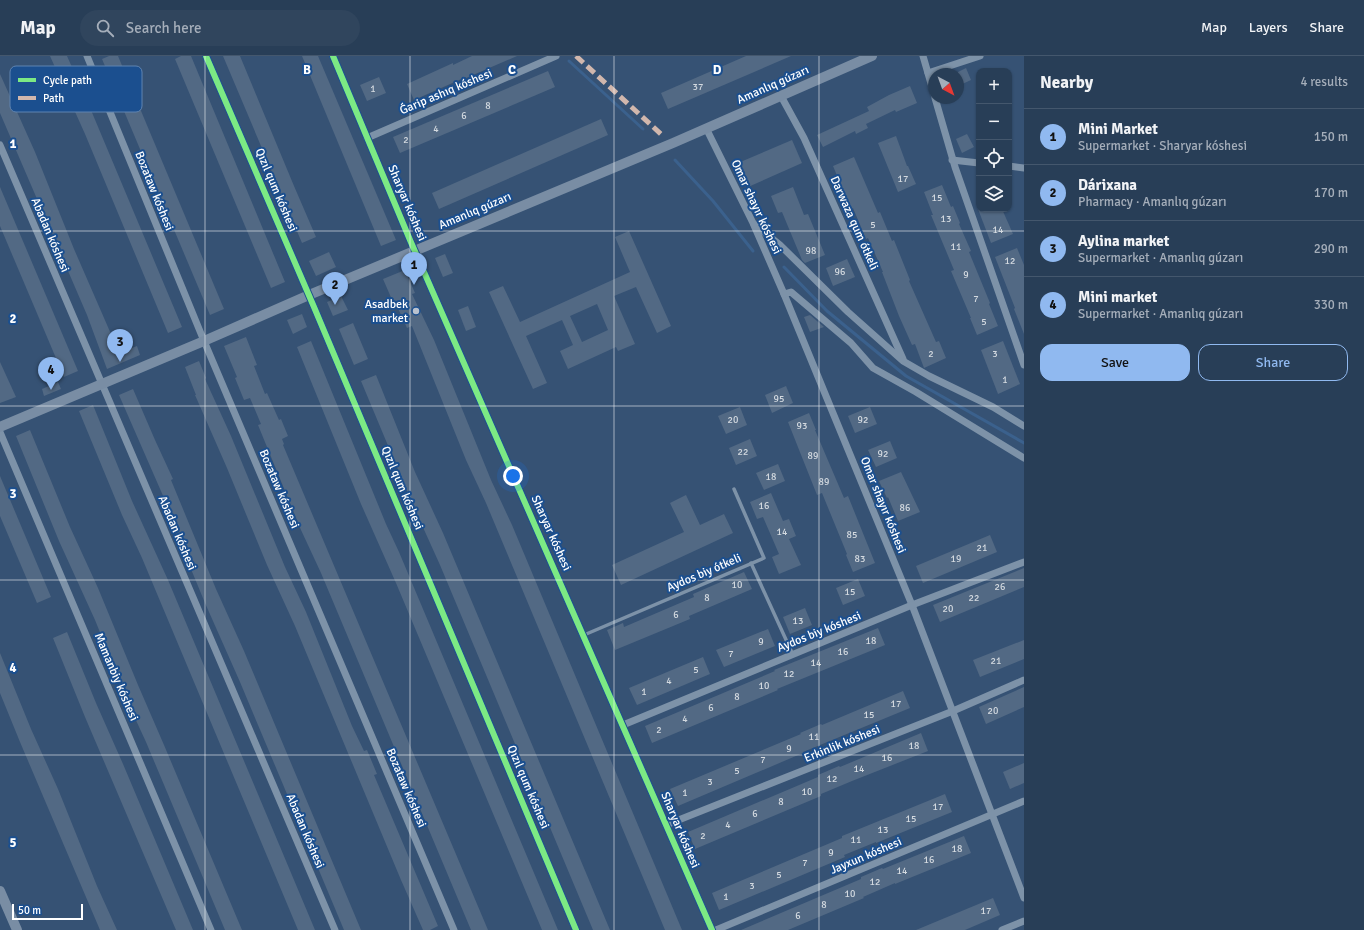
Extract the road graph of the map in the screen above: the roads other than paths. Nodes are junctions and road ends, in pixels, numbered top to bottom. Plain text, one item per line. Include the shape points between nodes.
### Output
1 (87, 56) edge
2 (206, 56) edge
3 (333, 56) edge
4 (556, 56) edge
5 (872, 56) edge
6 (923, 56) edge
7 (980, 56) edge
8 (91, 66) edge
9 (943, 68) edge
10 (928, 73) edge
11 (781, 96) junction
12 (937, 104) edge
13 (110, 112) edge
14 (706, 128) junction
15 (367, 138) junction
16 (0, 145) edge
17 (952, 160) junction
18 (976, 163) edge
19 (1012, 166) edge
20 (1024, 168) edge
21 (753, 223) junction
22 (415, 250) junction
23 (784, 294) junction
24 (308, 295) junction
25 (204, 341) junction
26 (904, 361) junction
27 (1024, 366) edge
28 (101, 384) junction
29 (1024, 426) edge
30 (0, 427) edge
31 (0, 432) edge
32 (1024, 458) edge
33 (734, 489) dead end
34 (1024, 562) edge
35 (751, 564) junction
36 (912, 605) junction
37 (584, 635) junction
38 (793, 655) junction
39 (1024, 680) edge
40 (953, 711) junction
41 (623, 725) junction
42 (1024, 801) edge
43 (992, 815) junction
44 (666, 825) junction
45 (0, 891) edge
46 (1024, 898) edge
47 (1024, 921) edge
48 (17, 930) edge
49 (212, 930) edge
50 (335, 930) edge
51 (454, 930) edge
52 (576, 930) edge
53 (712, 930) edge
54 (716, 930) edge
55 (1002, 930) edge

1 - 8 street, Bozataw kóshesi
2 - 24 street, Qızıl qum kóshesi
3 - 15 street, Sharyar kóshesi
4 - 15 street, Ǵarip ashıq kóshesi
5 - 11 street, Amanlıq gúzarı
6 - 10 street
7 - 9 street
11 - 14 street, Amanlıq gúzarı
11 - 26 street, Darwaza qum ótkeli via 804,138
12 - 17 street
13 - 25 street, Bozataw kóshesi
14 - 21 street, Omar shayır kóshesi
14 - 22 street, Amanlıq gúzarı
15 - 22 street, Sharyar kóshesi
16 - 28 street, Abadan kóshesi
17 - 18 street
17 - 27 street
19 - 20 street
21 - 23 street, Omar shayır kóshesi
21 - 26 street
22 - 24 street, Amanlıq gúzarı
22 - 37 street, Sharyar kóshesi
23 - 32 street via 791,292 851,343 873,368
23 - 36 street, Omar shayır kóshesi
24 - 25 street, Amanlıq gúzarı
24 - 52 street, Qızıl qum kóshesi
25 - 28 street, Amanlıq gúzarı
25 - 51 street, Bozataw kóshesi
26 - 29 street
28 - 30 street, Amanlıq gúzarı
28 - 50 street, Abadan kóshesi
31 - 49 street, Mamanbiy kóshesi
33 - 35 lane, Aydos biy ótkeli via 764,558
34 - 36 street, Aydos biy kóshesi
35 - 37 lane, Aydos biy ótkeli
35 - 38 lane
36 - 38 street, Aydos biy kóshesi
36 - 40 street, Omar shayır kóshesi
37 - 41 street, Sharyar kóshesi
38 - 41 street, Aydos biy kóshesi
39 - 40 street, Erkinlik kóshesi
40 - 43 street, Omar shayır kóshesi
40 - 44 street, Erkinlik kóshesi
41 - 44 street, Sharyar kóshesi
42 - 43 street, Jayxun kóshesi
43 - 46 street, Omar shayır kóshesi
43 - 54 street, Jayxun kóshesi
44 - 53 street, Sharyar kóshesi
45 - 48 street
47 - 55 street

